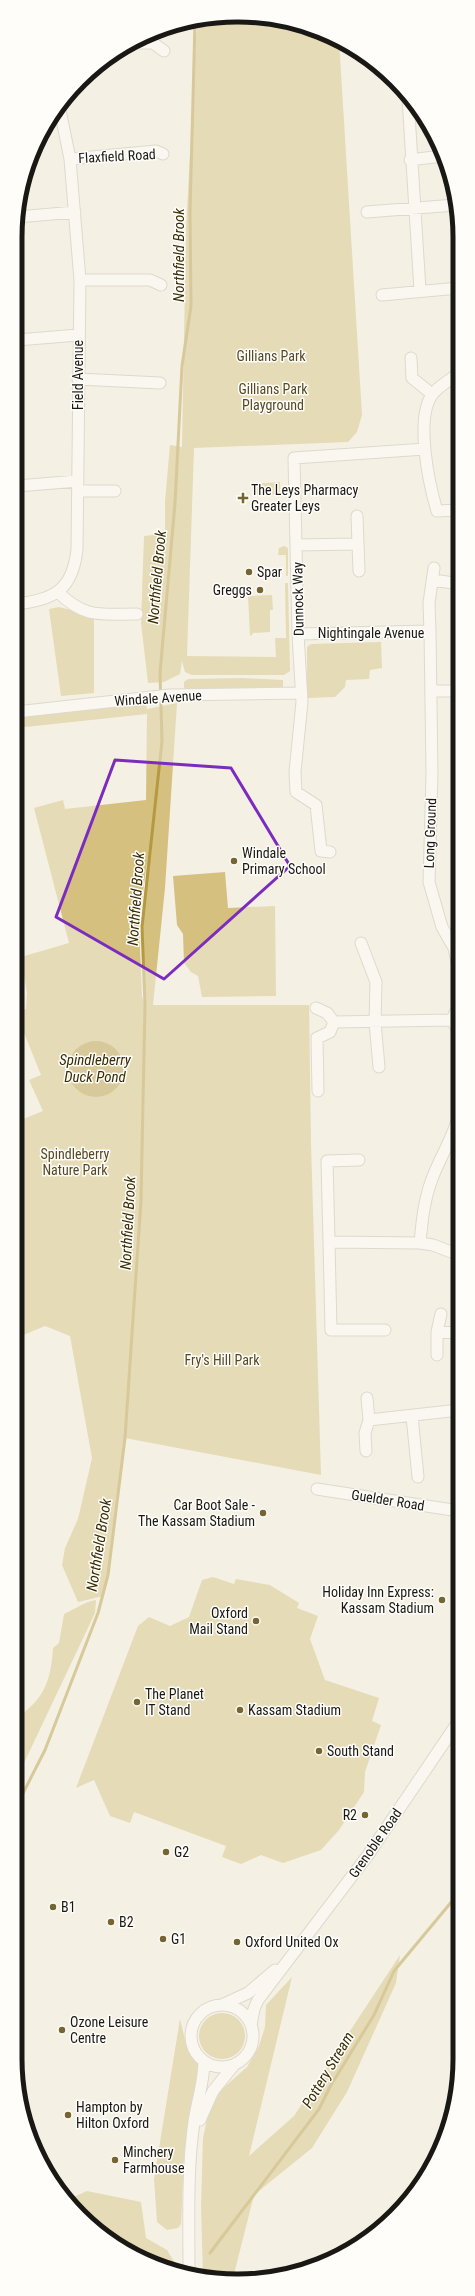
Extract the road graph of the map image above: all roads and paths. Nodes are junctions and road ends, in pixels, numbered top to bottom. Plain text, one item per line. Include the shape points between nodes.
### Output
1 (144, 43) edge
2 (164, 51) dead end
3 (408, 106) edge
4 (61, 114) edge
5 (163, 154) dead end
6 (438, 157) edge
7 (70, 158) junction
8 (410, 160) junction
9 (450, 205) edge
10 (415, 208) junction
11 (75, 212) junction
12 (367, 212) dead end
13 (23, 216) edge
14 (80, 280) junction
15 (161, 285) dead end
16 (453, 288) edge
17 (420, 290) junction
18 (382, 295) dead end
19 (78, 335) junction
20 (22, 340) edge
21 (411, 358) dead end
22 (453, 377) edge
23 (78, 379) junction
24 (160, 383) dead end
25 (432, 394) junction
26 (425, 449) junction
27 (22, 486) edge
28 (78, 486) junction
29 (115, 490) dead end
30 (453, 510) edge
31 (357, 516) dead end
32 (358, 544) junction
33 (296, 545) junction
34 (434, 568) dead end
35 (359, 571) dead end
36 (434, 580) junction
37 (453, 583) edge
38 (58, 592) junction
39 (22, 603) edge
40 (137, 614) dead end
41 (430, 631) junction
42 (298, 634) junction
43 (453, 690) edge
44 (432, 691) junction
45 (301, 693) junction
46 (22, 711) edge
47 (330, 852) dead end
48 (361, 943) dead end
49 (453, 943) edge
50 (316, 1008) dead end
51 (453, 1020) edge
52 (334, 1022) junction
53 (375, 1022) junction
54 (379, 1067) dead end
55 (318, 1091) dead end
56 (453, 1141) edge
57 (359, 1160) dead end
58 (329, 1242) junction
59 (420, 1243) junction
60 (453, 1253) edge
61 (441, 1314) dead end
62 (385, 1330) dead end
63 (437, 1332) junction
64 (453, 1333) edge
65 (436, 1355) dead end
66 (367, 1398) dead end
67 (453, 1411) edge
68 (412, 1416) junction
69 (369, 1420) junction
70 (366, 1451) dead end
71 (418, 1476) dead end
72 (317, 1489) dead end
73 (453, 1510) edge
74 (453, 1729) edge
75 (287, 1960) junction
76 (222, 2005) junction
77 (252, 2025) junction
78 (204, 2061) junction
79 (234, 2065) junction
80 (193, 2145) junction
81 (189, 2269) edge

1 - 2 street via 153,43
3 - 8 street
4 - 7 street, Field Avenue
5 - 7 street, Flaxfield Road via 156,151
6 - 8 street
7 - 11 street, Field Avenue
8 - 10 street
9 - 10 street
10 - 12 street
10 - 17 street
11 - 13 street
11 - 14 street, Field Avenue
14 - 15 street via 150,280
14 - 19 street, Field Avenue
16 - 17 street
17 - 18 street
19 - 20 street
19 - 23 street, Field Avenue
21 - 25 street via 412,378
22 - 25 street
23 - 24 street
23 - 28 street, Field Avenue
25 - 26 street via 424,413
26 - 30 street via 429,486 437,511
26 - 33 street, Dunnock Way via 294,458
27 - 28 street
28 - 29 street
28 - 38 street, Field Avenue via 76,567 68,582
31 - 32 street
32 - 33 street
32 - 35 street
33 - 42 street, Dunnock Way
34 - 36 street
36 - 37 street
36 - 41 street via 429,602
38 - 39 street, Field Avenue via 40,600
38 - 40 street via 72,606 84,611 95,614
41 - 42 street, Nightingale Avenue
41 - 44 street, Nightingale Avenue
42 - 45 street, Dunnock Way
43 - 44 street
44 - 49 street, Long Ground via 428,882 442,927
45 - 46 street, Windale Avenue via 166,695
45 - 47 street, Dunnock Way via 295,772 296,792 316,805 321,851
48 - 53 street via 376,982
50 - 52 street via 327,1013
51 - 53 street
52 - 53 street
52 - 55 street via 330,1032 317,1038
53 - 54 street
56 - 59 street via 432,1177 425,1199
57 - 58 street via 328,1161
58 - 59 street
58 - 62 street via 331,1330
59 - 60 street
61 - 63 street
63 - 64 street
63 - 65 street
66 - 69 street
67 - 68 street
68 - 69 street
68 - 71 street
69 - 70 street via 365,1433
72 - 73 street, Guelder Road
74 - 75 street, Grenoble Road via 368,1854
75 - 76 street, Grenoble Road via 248,1993
75 - 77 street, Grenoble Road via 258,2000
76 - 77 street via 241,2011
76 - 78 street via 206,2009 197,2018 194,2026 193,2045
77 - 79 street via 252,2044 246,2055
78 - 79 street via 221,2067
78 - 80 street via 204,2077 194,2121
79 - 80 street via 213,2091
80 - 81 street via 189,2205

